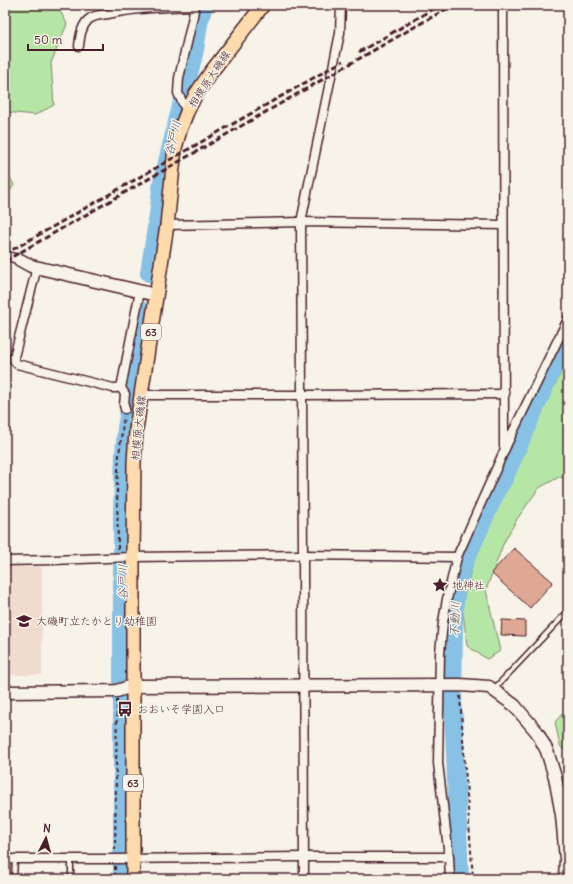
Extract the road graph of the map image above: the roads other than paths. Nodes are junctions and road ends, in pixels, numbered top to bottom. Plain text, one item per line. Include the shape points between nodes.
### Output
1 (195, 5) edge
2 (263, 5) edge
3 (341, 5) edge
4 (503, 5) edge
5 (79, 46) dead end
6 (185, 108) junction
7 (301, 222) junction
8 (167, 225) junction
9 (503, 225) junction
10 (5, 255) edge
11 (20, 260) joint
12 (37, 267) junction
13 (140, 292) junction
14 (156, 295) junction
15 (568, 319) edge
16 (121, 386) junction
17 (504, 394) junction
18 (141, 395) junction
19 (302, 396) junction
20 (125, 409) road end
21 (504, 451) junction
22 (303, 555) junction
23 (124, 557) junction
24 (457, 557) junction
25 (5, 561) edge
26 (568, 611) edge
27 (439, 685) junction
28 (304, 686) junction
29 (126, 688) junction
30 (493, 690) junction
31 (5, 692) edge
32 (304, 857) junction
33 (449, 857) junction
34 (14, 858) junction
35 (71, 858) junction
36 (5, 859) edge
37 (124, 859) junction
38 (14, 879) edge
39 (71, 879) edge
40 (133, 879) edge
41 (304, 879) edge
42 (450, 879) edge
43 (565, 879) edge

1 - 5 street via 144,8 94,16 84,26
1 - 6 street via 178,78 178,93
2 - 6 main road, 相模原大磯線 / 63
3 - 7 street via 340,33
4 - 9 street
6 - 8 main road, 相模原大磯線 / 63 via 175,148
7 - 8 street
7 - 9 street
7 - 19 street
8 - 14 main road, 相模原大磯線 / 63
9 - 17 street
10 - 11 street
11 - 12 street
12 - 13 street
12 - 16 street via 14,357 15,362 113,388
13 - 14 street
13 - 16 street
14 - 18 main road, 相模原大磯線 / 63
15 - 21 street
16 - 20 street via 126,394
17 - 19 street
17 - 21 street
18 - 19 street
18 - 23 main road, 相模原大磯線 / 63
19 - 22 street
21 - 24 street
22 - 23 street
22 - 24 street
22 - 28 street
23 - 25 street
23 - 29 main road, 相模原大磯線 / 63
24 - 27 street via 443,622
26 - 30 lane
27 - 28 street
27 - 30 street via 489,687
27 - 33 street via 438,763
28 - 29 street
28 - 32 street
29 - 31 street
29 - 37 main road, 相模原大磯線 / 63
30 - 43 street via 514,705 537,732 547,751 562,815
32 - 33 street
32 - 37 street
32 - 41 street
33 - 42 street
34 - 35 street
34 - 36 street
34 - 38 lane
35 - 37 street
35 - 39 lane
37 - 40 main road, 相模原大磯線 / 63

